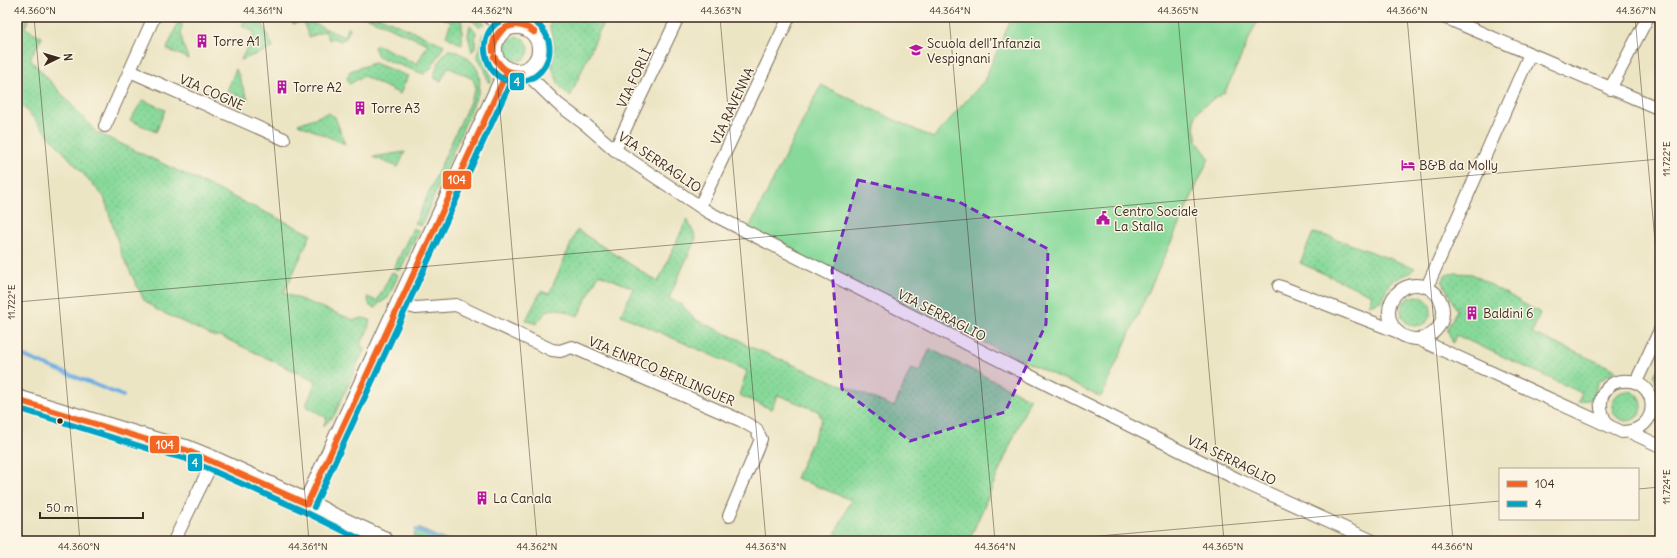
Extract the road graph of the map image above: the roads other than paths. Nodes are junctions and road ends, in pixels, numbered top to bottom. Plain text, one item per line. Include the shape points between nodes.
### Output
1 (154, 17) edge
2 (678, 17) edge
3 (789, 17) edge
4 (1444, 17) edge
5 (1648, 17) edge
6 (531, 22) edge
7 (496, 23) edge
8 (1530, 54) junction
9 (130, 71) junction
10 (516, 72) junction
11 (1610, 89) junction
12 (1660, 110) edge
13 (105, 126) dead end
14 (284, 139) dead end
15 (615, 150) junction
16 (700, 206) junction
17 (1279, 286) dead end
18 (1427, 287) junction
19 (400, 304) junction
20 (1660, 330) edge
21 (1398, 332) junction
22 (1418, 339) junction
23 (1636, 382) junction
24 (17, 400) edge
25 (1607, 424) junction
26 (1630, 432) junction
27 (1660, 446) edge
28 (213, 461) junction
29 (307, 504) junction
30 (729, 516) dead end
31 (174, 541) edge
32 (383, 541) edge
33 (1373, 541) edge

1 - 9 street
2 - 15 street, VIA FORLÌ
3 - 16 street, VIA RAVENNA
4 - 8 street
5 - 11 street
6 - 7 main road
6 - 10 main road via 541,51 536,64
7 - 10 main road via 493,56 501,68
8 - 11 street
8 - 18 street
9 - 13 street
9 - 14 street, VIA COGNE
10 - 15 street, VIA SERRAGLIO
10 - 19 main road
11 - 12 street
15 - 16 street, VIA SERRAGLIO
16 - 33 street, VIA SERRAGLIO via 1054,388 1241,481
17 - 21 street
18 - 21 street via 1410,286 1396,294 1390,314 1393,326
18 - 22 street via 1440,299 1443,316 1434,332
19 - 29 main road
19 - 30 street, VIA ENRICO BERLINGUER via 416,308 456,305 552,350 560,351 572,347 756,429 761,439
20 - 23 street
21 - 22 street
22 - 25 street
23 - 25 street via 1619,381 1605,391 1600,408
23 - 26 street via 1649,393 1652,409 1645,424
24 - 28 main road via 186,450
25 - 26 street via 1622,432
26 - 27 street
28 - 29 main road
28 - 31 street
29 - 32 main road

